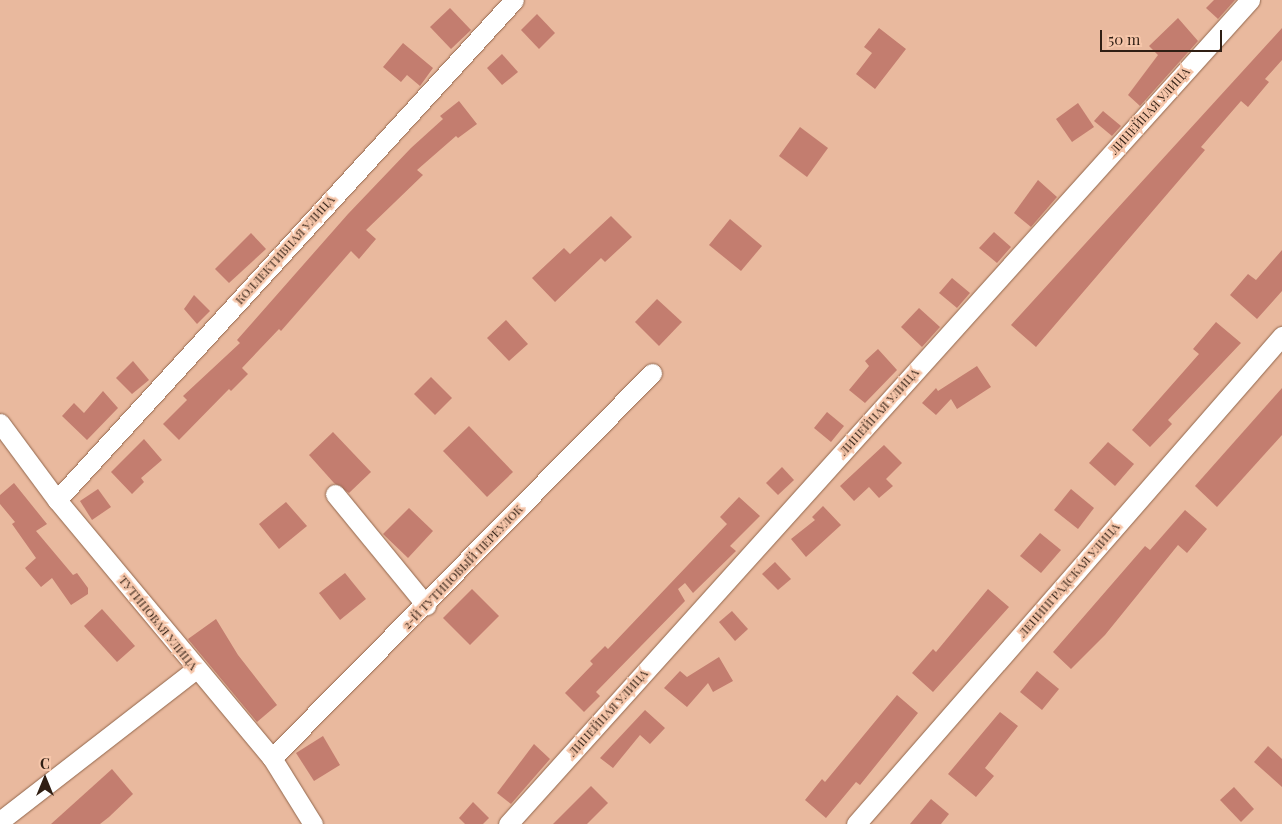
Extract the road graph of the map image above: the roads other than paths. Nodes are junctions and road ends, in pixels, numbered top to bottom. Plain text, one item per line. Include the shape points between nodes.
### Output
1 (514, 0) edge
2 (1250, 0) edge
3 (1282, 336) edge
4 (652, 374) dead end
5 (0, 423) edge
6 (335, 494) dead end
7 (57, 500) junction
8 (426, 606) junction
9 (196, 669) junction
10 (272, 758) junction
11 (0, 821) edge
12 (313, 824) edge
13 (508, 824) edge
14 (856, 824) edge

1 - 7 street, КОЛЛЕКТИВНАЯ УЛИЦА
2 - 13 street, ЛИНЕЙНАЯ УЛИЦА
3 - 14 street, ЛЕНИНГРАДСКАЯ УЛИЦА
4 - 8 street, 2-Й ТУТИНОВЫЙ ПЕРЕУЛОК
5 - 7 street, ТУТИНОВАЯ УЛИЦА
6 - 8 street
7 - 9 street, ТУТИНОВАЯ УЛИЦА
8 - 10 street, 2-Й ТУТИНОВЫЙ ПЕРЕУЛОК
9 - 10 street, ТУТИНОВАЯ УЛИЦА
9 - 11 street
10 - 12 street, ТУТИНОВАЯ УЛИЦА

